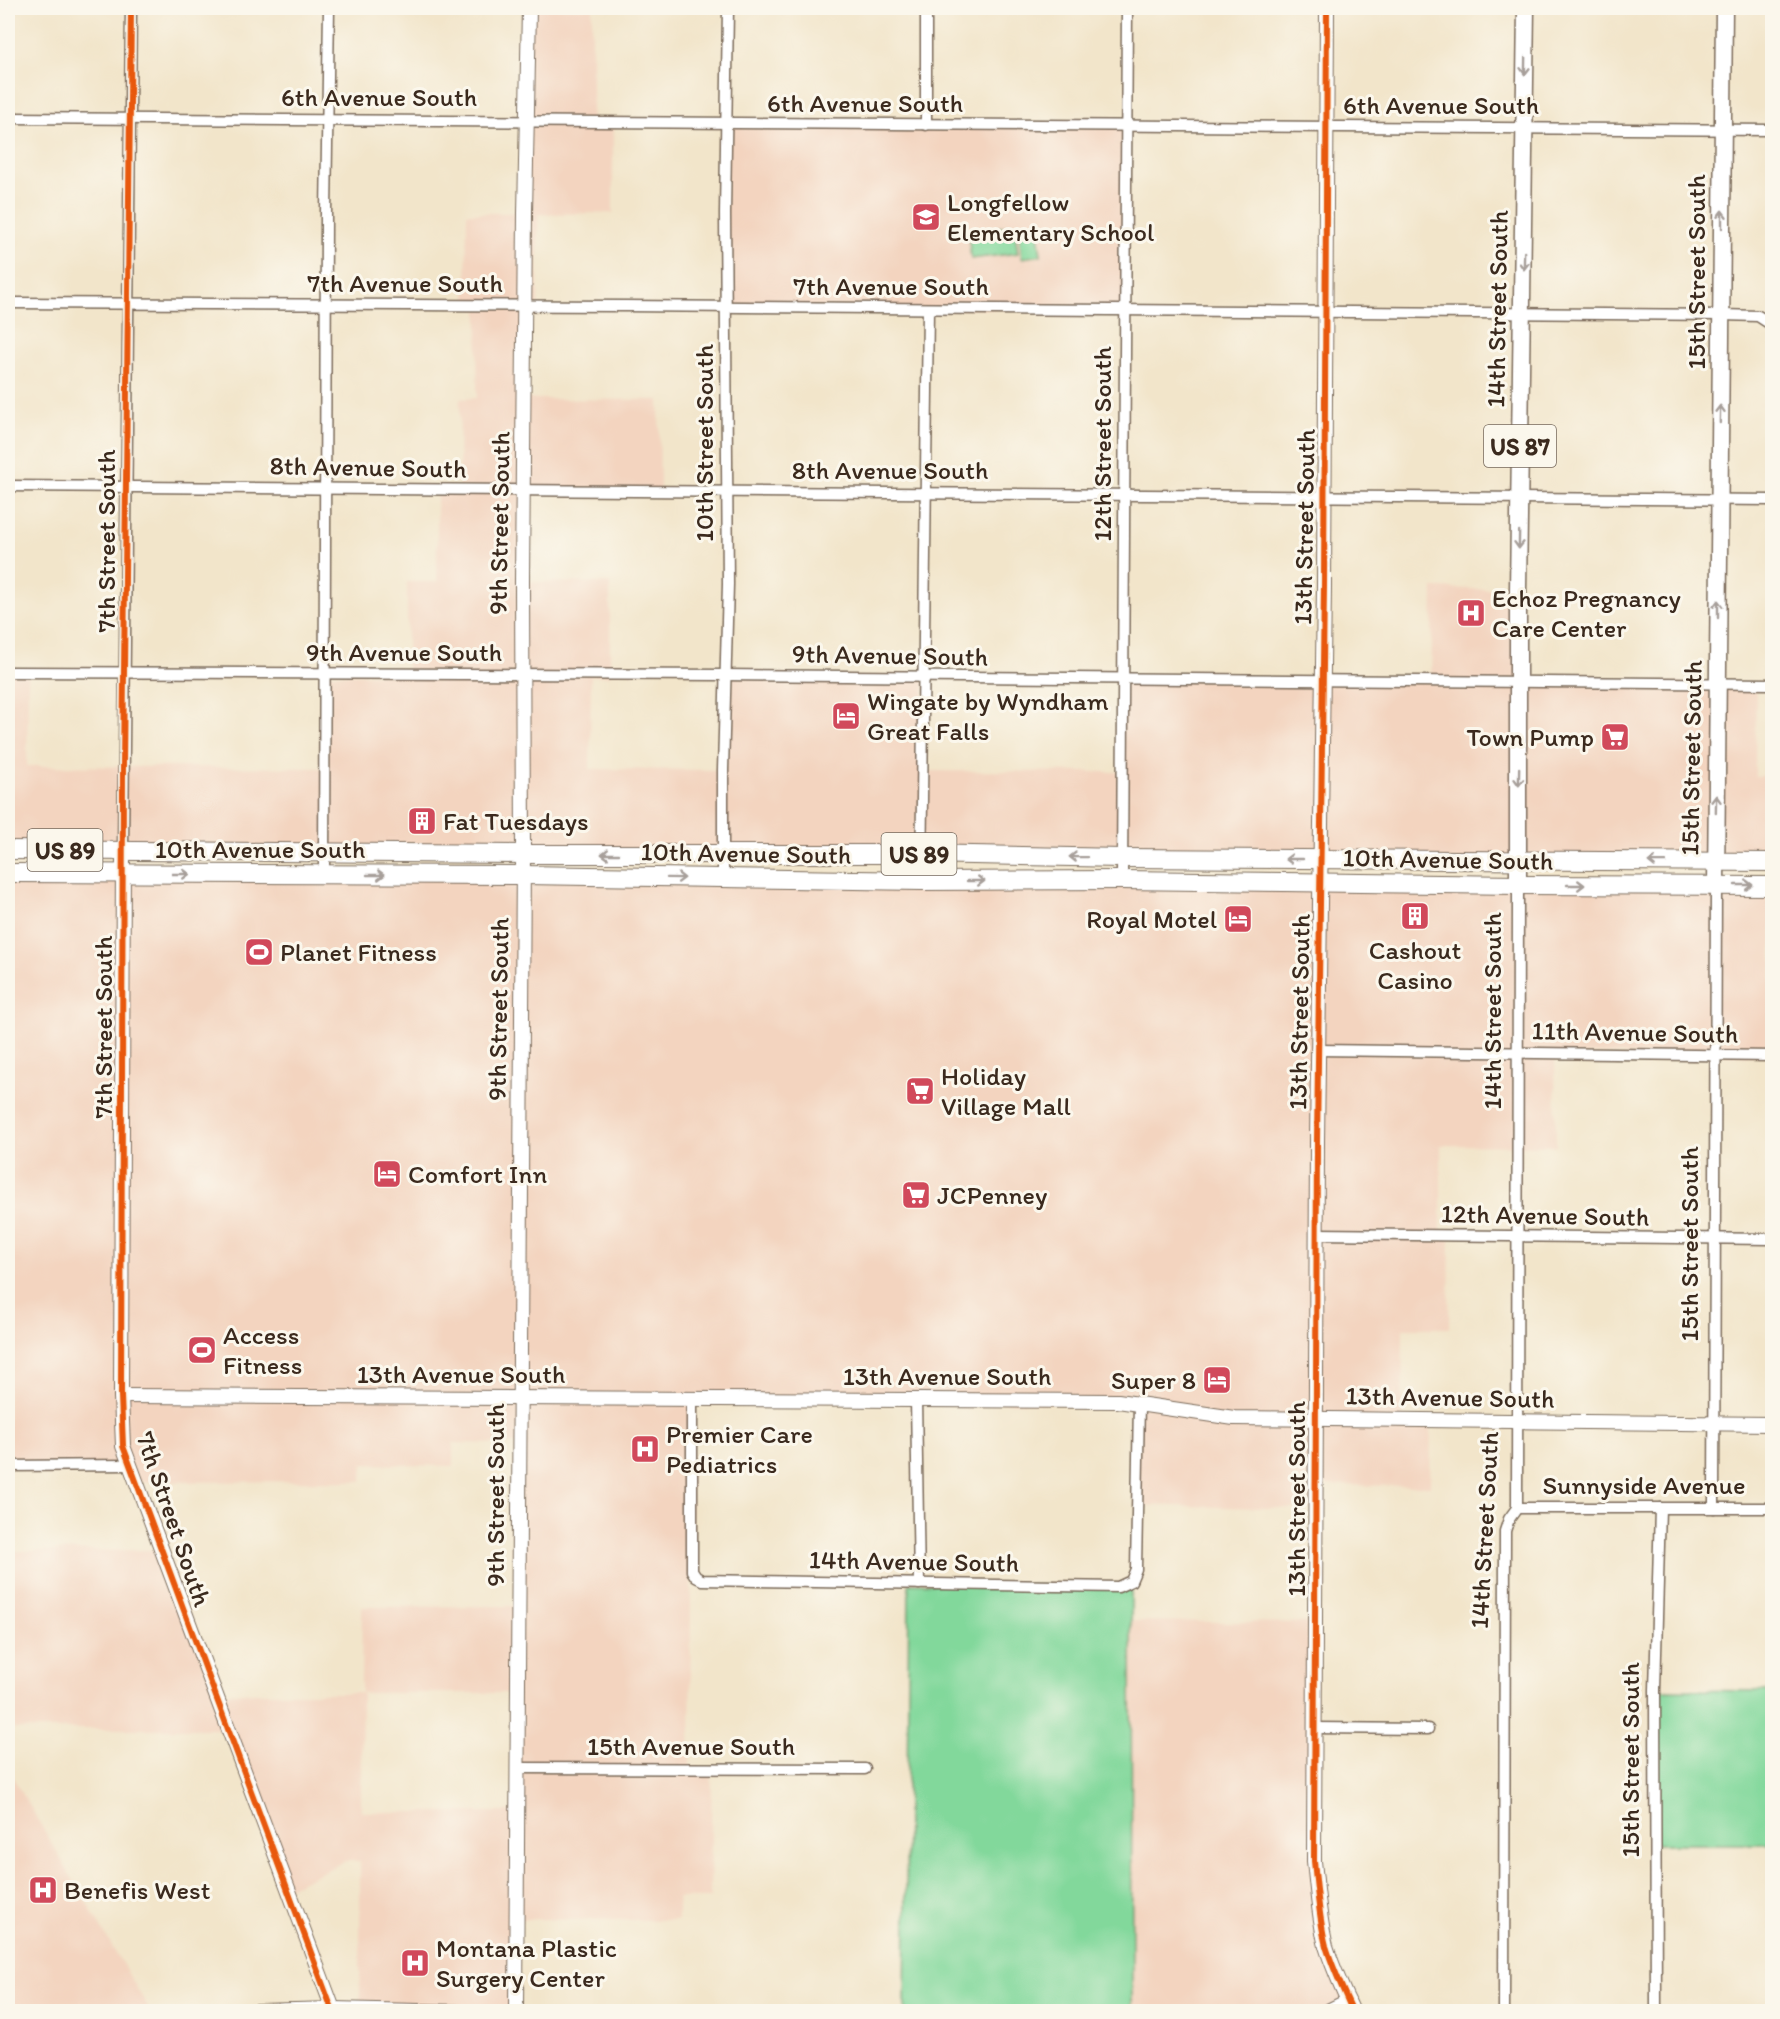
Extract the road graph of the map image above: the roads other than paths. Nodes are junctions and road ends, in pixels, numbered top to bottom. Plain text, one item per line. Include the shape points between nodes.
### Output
1 (131, 8) edge
2 (329, 8) edge
3 (529, 8) edge
4 (728, 8) edge
5 (926, 8) edge
6 (1127, 8) edge
7 (1327, 8) edge
8 (1526, 8) edge
9 (1724, 8) edge
10 (8, 118) edge
11 (130, 118) junction
12 (327, 120) junction
13 (526, 121) junction
14 (726, 124) junction
15 (926, 125) junction
16 (1126, 126) junction
17 (1326, 126) junction
18 (1524, 128) junction
19 (1722, 129) junction
20 (1773, 130) edge
21 (8, 303) edge
22 (128, 304) junction
23 (326, 306) junction
24 (524, 306) junction
25 (725, 308) junction
26 (928, 309) junction
27 (1126, 310) junction
28 (1326, 312) junction
29 (1523, 314) junction
30 (1722, 315) junction
31 (1773, 325) edge
32 (8, 486) edge
33 (126, 487) junction
34 (325, 489) junction
35 (523, 490) junction
36 (727, 492) junction
37 (926, 493) junction
38 (1125, 495) junction
39 (1324, 496) junction
40 (1520, 497) junction
41 (1719, 500) junction
42 (1773, 500) edge
43 (8, 672) edge
44 (125, 673) junction
45 (325, 674) junction
46 (724, 675) junction
47 (522, 676) junction
48 (924, 678) junction
49 (1123, 680) junction
50 (1322, 681) junction
51 (1519, 683) junction
52 (1718, 684) junction
53 (1773, 684) edge
54 (8, 850) edge
55 (123, 850) junction
56 (325, 852) junction
57 (723, 853) junction
58 (523, 854) junction
59 (920, 854) junction
60 (1122, 858) junction
61 (1320, 859) junction
62 (1517, 859) junction
63 (1773, 862) edge
64 (1715, 863) junction
65 (8, 873) edge
66 (123, 874) junction
67 (324, 874) junction
68 (523, 875) junction
69 (723, 878) junction
70 (1122, 880) junction
71 (921, 881) junction
72 (1319, 883) junction
73 (1518, 885) junction
74 (1716, 885) junction
75 (1773, 886) edge
76 (1318, 1050) junction
77 (1518, 1053) junction
78 (1715, 1056) junction
79 (1773, 1056) edge
80 (1317, 1234) junction
81 (1516, 1238) junction
82 (1715, 1239) junction
83 (1773, 1239) edge
84 (120, 1396) junction
85 (692, 1398) junction
86 (519, 1399) junction
87 (916, 1399) junction
88 (1139, 1403) junction
89 (1316, 1419) junction
90 (1515, 1421) junction
91 (1714, 1424) junction
92 (1773, 1424) edge
93 (129, 1465) junction
94 (8, 1466) edge
95 (1516, 1508) junction
96 (1660, 1508) junction
97 (1714, 1508) junction
98 (1773, 1508) edge
99 (919, 1584) junction
100 (1314, 1728) junction
101 (1428, 1729) dead end
102 (517, 1768) junction
103 (865, 1769) dead end
104 (1351, 2006) edge
105 (333, 2010) edge
106 (216, 2012) edge
107 (461, 2012) edge
108 (516, 2012) edge
109 (1326, 2012) edge
110 (1504, 2012) edge
111 (1656, 2012) edge

1 - 11 street, 7th Street South
2 - 12 street
3 - 13 street, 9th Street South
4 - 14 street, 10th Street South
5 - 15 street
6 - 16 street, 12th Street South
7 - 17 street, 13th Street South
8 -> 18 main road, 14th Street South / US 87
9 - 19 main road, 15th Street South
10 - 11 street, 6th Avenue South
11 - 12 street, 6th Avenue South
11 - 22 street, 7th Street South
12 - 13 street, 6th Avenue South
12 - 23 street
13 - 14 street, 6th Avenue South
13 - 24 street, 9th Street South
14 - 15 street, 6th Avenue South
14 - 25 street, 10th Street South
15 - 16 street, 6th Avenue South
16 - 17 street, 6th Avenue South
16 - 27 street, 12th Street South
17 - 18 street, 6th Avenue South
17 - 28 street, 13th Street South
18 - 19 street, 6th Avenue South
18 -> 29 main road, 14th Street South / US 87
19 - 20 street, 6th Avenue South
30 -> 19 main road, 15th Street South
21 - 22 street, 7th Avenue South
22 - 23 street, 7th Avenue South
22 - 33 street, 7th Street South
23 - 24 street, 7th Avenue South
23 - 34 street
24 - 25 street, 7th Avenue South
24 - 35 street, 9th Street South
25 - 26 street, 7th Avenue South
25 - 36 street, 10th Street South
26 - 27 street, 7th Avenue South
26 - 37 street
27 - 28 street, 7th Avenue South
27 - 38 street, 12th Street South
28 - 29 street, 7th Avenue South
28 - 39 street, 13th Street South
29 - 30 street, 7th Avenue South
29 - 40 main road, 14th Street South / US 87
30 - 31 street, 7th Avenue South via 1758,316
41 -> 30 main road, 15th Street South
32 - 33 street, 8th Avenue South
33 - 34 street, 8th Avenue South
33 - 44 street, 7th Street South
34 - 35 street, 8th Avenue South
34 - 45 street
35 - 36 street, 8th Avenue South
35 - 47 street, 9th Street South
36 - 37 street, 8th Avenue South
36 - 46 street, 10th Street South
37 - 38 street, 8th Avenue South
37 - 48 street
38 - 39 street, 8th Avenue South
38 - 49 street, 12th Street South
39 - 40 street, 8th Avenue South
39 - 50 street, 13th Street South
40 - 41 street, 8th Avenue South
40 -> 51 main road, 14th Street South / US 87
41 - 42 street, 8th Avenue South
52 -> 41 main road, 15th Street South
43 - 44 street, 9th Avenue South
44 - 45 street, 9th Avenue South
44 - 55 street, 7th Street South
45 - 47 street, 9th Avenue South
45 - 56 street
46 - 47 street, 9th Avenue South
46 - 48 street, 9th Avenue South
46 - 57 street, 10th Street South
47 - 58 street, 9th Street South
48 - 49 street, 9th Avenue South
48 - 59 street
49 - 50 street, 9th Avenue South
49 - 60 street, 12th Street South
50 - 51 street, 9th Avenue South
50 - 61 street, 13th Street South
51 - 52 street, 9th Avenue South
51 -> 62 main road, 14th Street South / US 87
52 - 53 street, 9th Avenue South
64 -> 52 main road, 15th Street South
54 - 55 highway, 10th Avenue South / US 89
55 - 56 highway, 10th Avenue South / US 89
55 - 66 street, 7th Street South
56 - 58 highway, 10th Avenue South / US 89
56 - 67 street
57 -> 58 highway, 10th Avenue South / US 89
57 - 59 highway, 10th Avenue South / US 89
57 - 69 street, 10th Street South
58 - 68 street, 9th Street South
60 -> 59 highway, 10th Avenue South / US 89
59 - 71 street
61 -> 60 highway, 10th Avenue South / US 89
60 - 70 street, 12th Street South
61 - 62 highway, 10th Avenue South / US 89
61 - 72 street, 13th Street South
64 -> 62 highway, 10th Avenue South / US 89
62 - 73 main road, 14th Street South / US 87
63 - 64 highway, 10th Avenue South
64 - 74 main road, 15th Street South
65 - 66 highway, 10th Avenue South / US 89
66 -> 67 highway, 10th Avenue South / US 89
66 - 84 street, 7th Street South
67 -> 68 highway, 10th Avenue South / US 89
68 -> 69 highway, 10th Avenue South / US 89
68 - 86 street, 9th Street South
69 - 71 highway, 10th Avenue South / US 89
71 -> 70 highway, 10th Avenue South / US 89
70 - 72 highway, 10th Avenue South / US 89
72 - 73 highway, 10th Avenue South / US 89
72 - 76 street, 13th Street South
73 -> 74 highway, 10th Avenue South
73 - 77 street, 14th Street South
74 -> 75 highway, 10th Avenue South
74 - 78 street, 15th Street South
76 - 77 street, 11th Avenue South
76 - 80 street, 13th Street South
77 - 78 street, 11th Avenue South
77 - 81 street, 14th Street South
78 - 79 street, 11th Avenue South
78 - 82 street, 15th Street South
80 - 81 street, 12th Avenue South
80 - 89 street, 13th Street South
81 - 82 street, 12th Avenue South
81 - 90 street, 14th Street South
82 - 83 street, 12th Avenue South
82 - 91 street, 15th Street South
84 - 86 street, 13th Avenue South
84 - 93 street, 7th Street South via 123,1446
85 - 86 street, 13th Avenue South
85 - 87 street, 13th Avenue South
85 - 99 street, 14th Avenue South via 692,1571 696,1577
86 - 102 street, 9th Street South
87 - 88 street, 13th Avenue South
87 - 99 street
88 - 89 street, 13th Avenue South via 1234,1418
88 - 99 street, 14th Avenue South via 1136,1569 1131,1581 1118,1587
89 - 90 street, 13th Avenue South
89 - 100 street, 13th Street South
90 - 91 street, 13th Avenue South
90 - 95 street, 14th Street South
91 - 92 street, 13th Avenue South
91 - 97 street, 15th Street South
93 - 94 street
93 - 105 street, 7th Street South
95 - 96 street, Sunnyside Avenue
95 - 110 street, 14th Street South via 1504,1531
96 - 97 street, Sunnyside Avenue
96 - 111 street, 15th Street South via 1655,1702
97 - 98 street, Sunnyside Avenue
100 - 101 street
100 - 104 street, 13th Street South via 1314,1861 1319,1908 1326,1945
102 - 103 street, 15th Avenue South
102 - 108 street, 9th Street South
104 - 109 street
105 - 106 street
105 - 107 street

